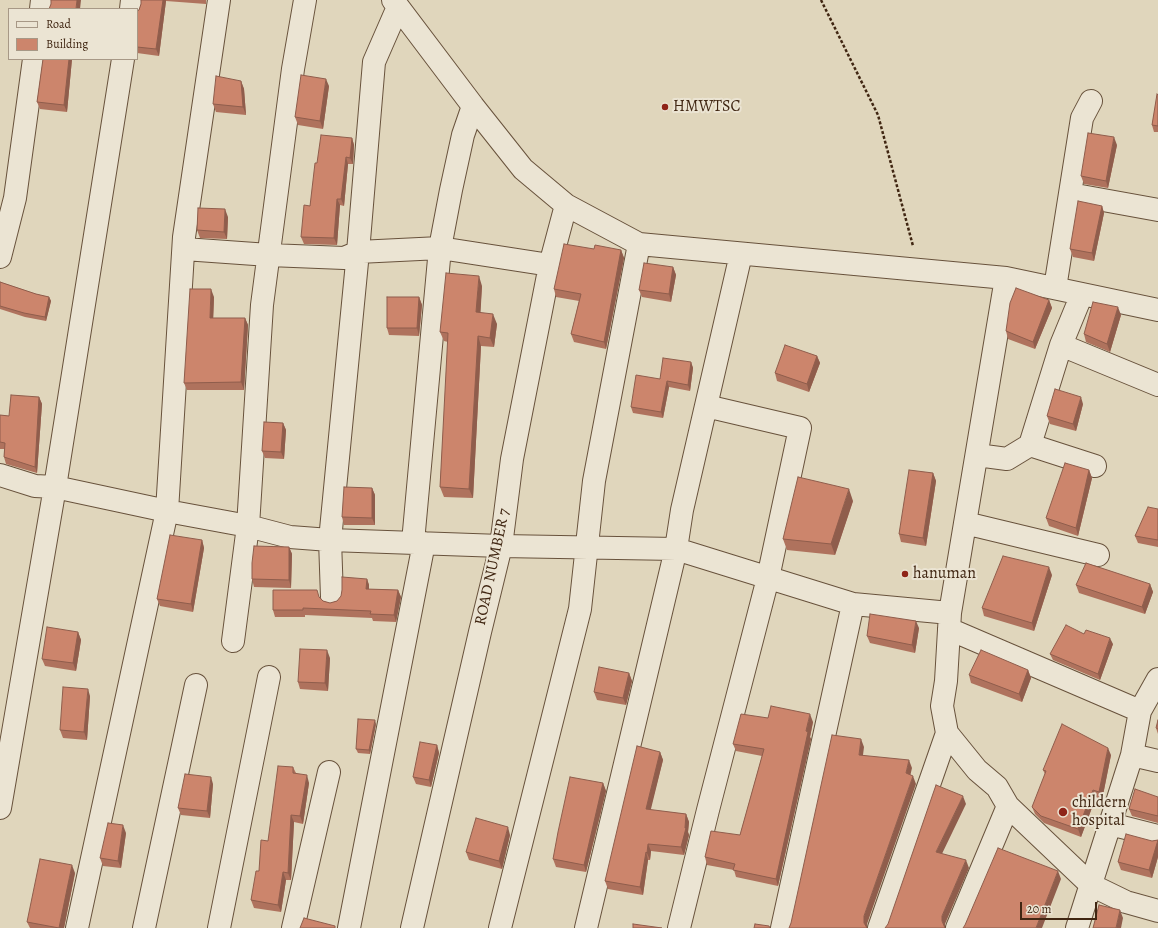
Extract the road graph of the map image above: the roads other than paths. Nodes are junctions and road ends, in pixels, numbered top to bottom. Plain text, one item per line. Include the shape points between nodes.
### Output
1 (219, 0) edge
2 (306, 0) edge
3 (395, 3) edge
4 (34, 60) edge
5 (123, 60) edge
6 (1091, 101) dead end
7 (473, 106) junction
8 (1070, 194) junction
9 (566, 205) junction
10 (1158, 210) edge
11 (639, 244) junction
12 (440, 248) junction
13 (184, 249) junction
14 (358, 252) junction
15 (742, 254) junction
16 (269, 255) junction
17 (0, 257) edge
18 (550, 265) junction
19 (1006, 278) junction
20 (1055, 288) junction
21 (1082, 294) junction
22 (1158, 310) edge
23 (1061, 345) junction
24 (1158, 385) edge
25 (706, 406) junction
26 (1030, 445) junction
27 (977, 455) junction
28 (1095, 466) dead end
29 (0, 478) edge
30 (55, 487) junction
31 (167, 511) junction
32 (965, 523) junction
33 (248, 526) junction
34 (330, 540) junction
35 (419, 542) junction
36 (501, 546) junction
37 (586, 547) junction
38 (676, 549) junction
39 (1098, 555) dead end
40 (768, 578) junction
41 (332, 597) dead end
42 (853, 604) junction
43 (949, 621) junction
44 (233, 640) dead end
45 (269, 677) dead end
46 (1158, 680) edge
47 (196, 686) dead end
48 (1140, 711) junction
49 (947, 732) junction
50 (1132, 755) junction
51 (1158, 761) edge
52 (329, 772) dead end
53 (1008, 806) junction
54 (0, 808) edge
55 (1110, 824) junction
56 (1158, 836) edge
57 (1091, 885) junction
58 (1158, 911) edge
59 (77, 928) edge
60 (144, 928) edge
61 (219, 928) edge
62 (293, 928) edge
63 (349, 928) edge
64 (412, 928) edge
65 (500, 928) edge
66 (586, 928) edge
67 (679, 928) edge
68 (782, 928) edge
69 (879, 928) edge
70 (958, 928) edge
71 (1077, 928) edge

1 - 13 street
2 - 16 street via 293,69
3 - 7 street
3 - 14 street via 374,62
4 - 17 street via 15,198
5 - 30 street
6 - 8 street via 1082,118
7 - 9 street via 523,168
7 - 12 street via 450,190
8 - 10 street
8 - 20 street
9 - 11 street
9 - 18 street, ROAD NUMBER 7
11 - 15 street
11 - 37 street via 594,481
12 - 14 street
12 - 18 street
12 - 35 street
13 - 16 street
13 - 31 street
14 - 16 street via 344,258
14 - 34 street
15 - 19 street
15 - 25 street
16 - 33 street via 262,305
18 - 36 street, ROAD NUMBER 7 via 512,459
19 - 20 street
19 - 27 street
20 - 21 street
21 - 22 street
21 - 23 street
23 - 24 street
23 - 26 street
25 - 38 street via 682,510
25 - 40 street via 800,428
26 - 27 street via 1007,459
26 - 28 street
27 - 32 street
29 - 30 street via 36,486
30 - 31 street
30 - 54 street
31 - 33 street
31 - 59 street
32 - 39 street
32 - 43 street
33 - 34 street via 290,537
33 - 44 street
34 - 35 street
34 - 41 street
35 - 36 street
35 - 63 street
36 - 37 street
36 - 64 street, ROAD NUMBER 7
37 - 38 street
37 - 65 street via 580,609
38 - 40 street
38 - 66 street
40 - 42 street
40 - 67 street
42 - 43 street
42 - 68 street
43 - 48 street
43 - 49 street via 942,706
45 - 61 street
46 - 48 street
47 - 60 street
48 - 50 street
49 - 53 street via 977,770 997,787
49 - 69 street
50 - 51 street
50 - 55 street
52 - 62 street
53 - 57 street
53 - 70 street
55 - 56 street
55 - 57 street
57 - 58 street via 1126,902
57 - 71 street

